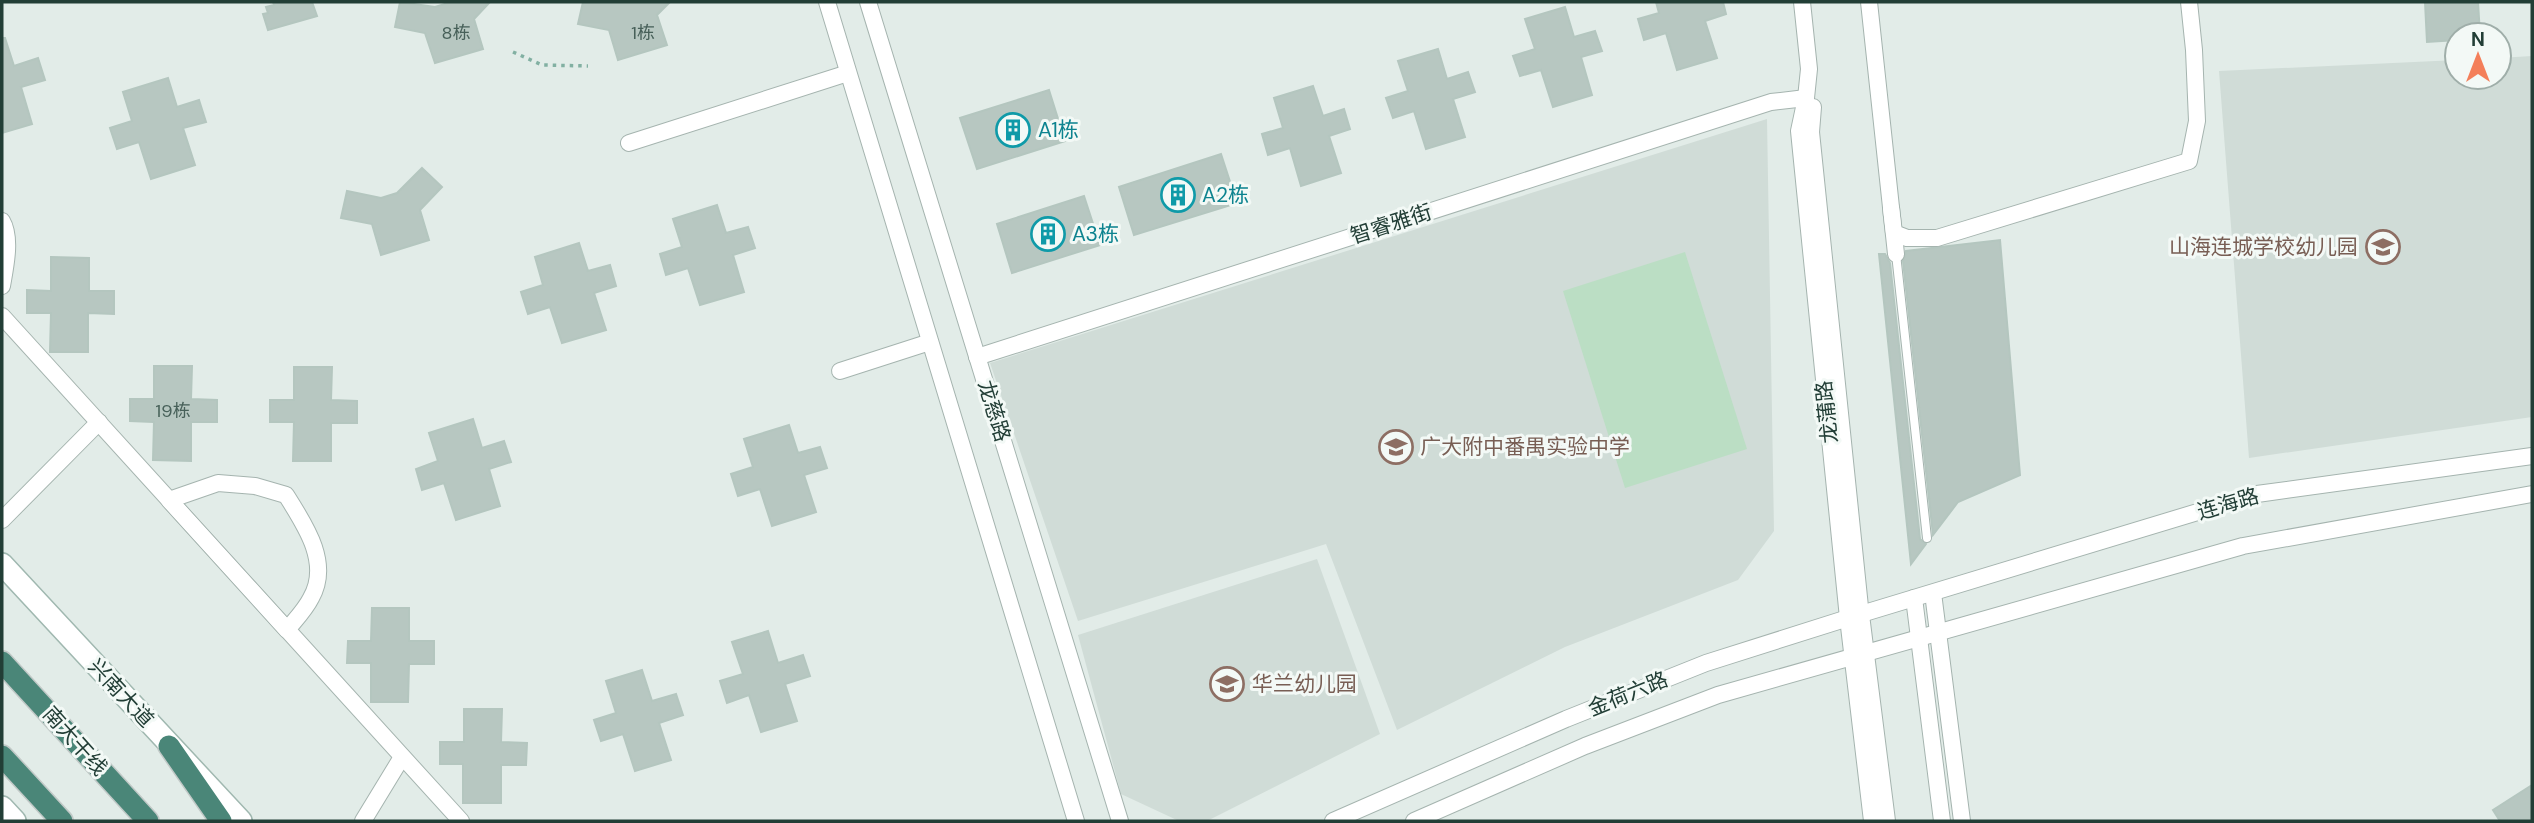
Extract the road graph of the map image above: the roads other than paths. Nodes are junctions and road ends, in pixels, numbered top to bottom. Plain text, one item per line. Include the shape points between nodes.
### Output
1 (827, 2) edge
2 (868, 2) edge
3 (1802, 2) edge
4 (1810, 2) edge
5 (1868, 2) edge
6 (2189, 2) edge
7 (848, 73) junction
8 (1806, 98) junction
9 (629, 143) dead end
10 (2, 221) edge
11 (1894, 233) junction
12 (1896, 254) joint
13 (2, 286) edge
14 (2, 316) edge
15 (930, 342) junction
16 (977, 357) junction
17 (840, 371) dead end
18 (99, 422) junction
19 (2532, 456) edge
20 (2532, 494) edge
21 (169, 500) junction
22 (2, 520) edge
23 (1927, 538) dead end
24 (2, 564) edge
25 (1933, 593) junction
26 (1914, 598) junction
27 (1854, 616) junction
28 (287, 630) junction
29 (1938, 633) junction
30 (1920, 638) junction
31 (1859, 655) junction
32 (2, 662) edge
33 (169, 746) junction
34 (2, 756) edge
35 (402, 757) junction
36 (2, 807) edge
37 (15, 821) edge
38 (62, 821) edge
39 (148, 821) edge
40 (222, 821) edge
41 (241, 821) edge
42 (363, 821) edge
43 (461, 821) edge
44 (1076, 821) edge
45 (1120, 821) edge
46 (1333, 821) edge
47 (1414, 821) edge
48 (1872, 821) edge
49 (1887, 821) edge
50 (1942, 821) edge
51 (1962, 821) edge

1 - 7 street, 龙慈路
2 - 16 street, 龙慈路
3 - 8 street, 龙蒲路 via 1809,69
4 - 27 street, 龙蒲路 via 1817,72 1811,132
5 - 11 street
6 - 11 street via 2197,121 2189,161 1937,238
7 - 9 street
7 - 15 street, 龙慈路
8 - 16 street, 智睿雅街 via 1771,102
8 - 27 street, 龙蒲路 via 1799,131
10 - 13 street via 6,251
11 - 12 street
12 - 23 lane
14 - 18 street
15 - 17 street
15 - 44 street, 龙慈路
16 - 45 street, 龙慈路
18 - 21 street
18 - 22 street
19 - 25 street, 连海路 via 2257,494
20 - 29 street via 2243,546
21 - 28 street
21 - 28 street via 218,483 255,485 286,495 315,545 318,572 312,597
24 - 33 main road, 兴南大道
25 - 26 street, 金荷六路
25 - 29 street
26 - 27 street, 金荷六路
26 - 30 street
27 - 31 street, 龙蒲路
27 - 46 street, 金荷六路 via 1706,663
28 - 35 street
29 - 30 street, 金荷六路
29 - 51 street
30 - 31 street, 金荷六路
30 - 50 street
31 - 47 street, 金荷六路 via 1718,695 1585,746
31 - 48 street, 龙蒲路
31 - 49 street, 龙蒲路
32 - 39 highway, 南大干线
33 - 40 highway
33 - 41 main road, 兴南大道
34 - 38 highway
35 - 42 street
35 - 43 street
36 - 37 main road

